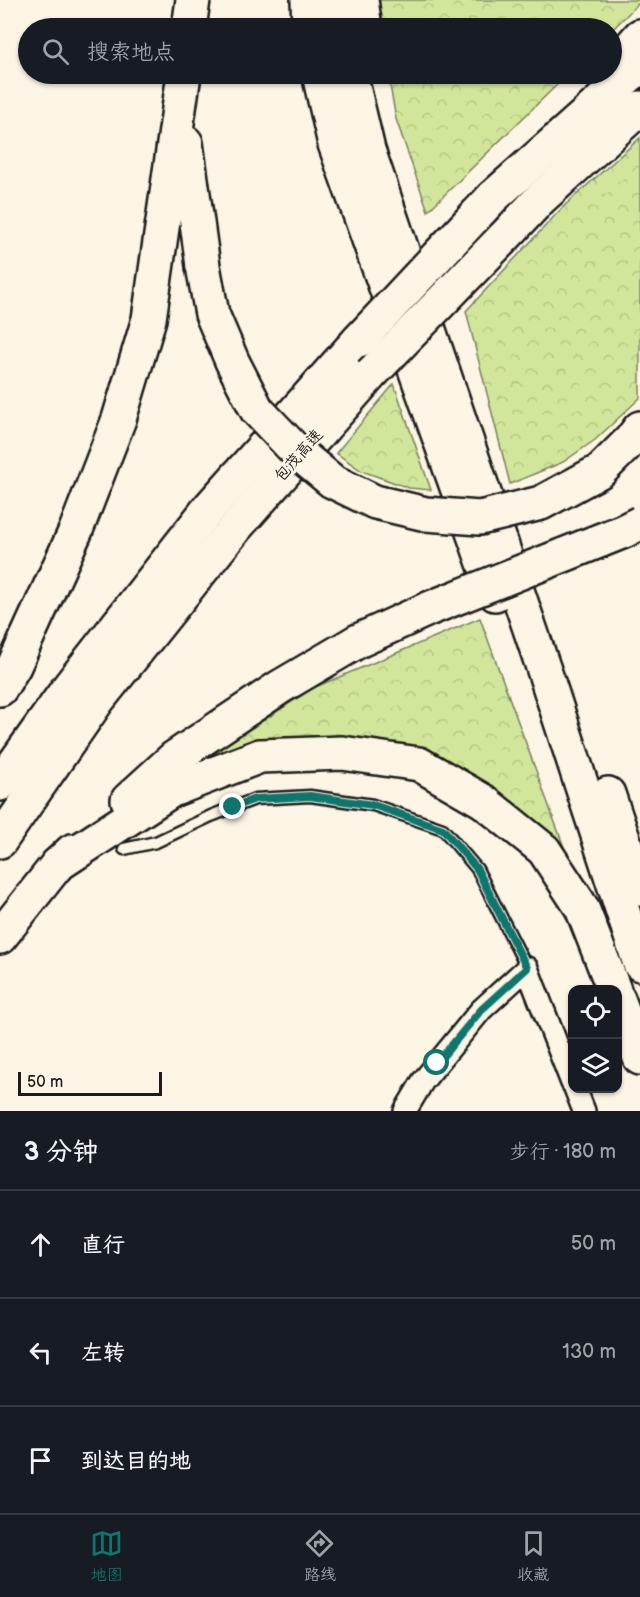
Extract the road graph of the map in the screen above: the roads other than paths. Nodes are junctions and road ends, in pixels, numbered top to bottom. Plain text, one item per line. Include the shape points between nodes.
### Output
1 (193, 0) edge
2 (308, 0) edge
3 (339, 0) edge
4 (361, 0) edge
5 (190, 18) edge
6 (309, 18) edge
7 (341, 18) edge
8 (364, 18) edge
9 (640, 36) edge
10 (622, 57) edge
11 (640, 66) edge
12 (622, 82) edge
13 (183, 84) edge
14 (321, 84) edge
15 (352, 84) edge
16 (374, 84) edge
17 (598, 84) edge
18 (620, 84) edge
19 (180, 105) junction
20 (640, 108) edge
21 (504, 187) junction
22 (640, 428) edge
23 (640, 523) edge
24 (0, 689) edge
25 (0, 784) edge
26 (584, 793) junction
27 (0, 841) edge
28 (124, 849) dead end
29 (57, 865) junction
30 (640, 889) edge
31 (0, 937) edge
32 (640, 964) edge
33 (527, 968) junction
34 (612, 985) edge
35 (622, 1010) edge
36 (640, 1058) edge
37 (568, 1070) edge
38 (577, 1093) edge
39 (405, 1111) edge
40 (584, 1111) edge

1 - 5 highway
2 - 6 highway
3 - 7 highway
4 - 8 highway
9 - 10 highway
11 - 12 highway, 包茂高速
13 - 19 highway
14 - 26 highway via 334,144 546,737
15 - 26 highway via 368,150
16 - 30 highway via 381,130
17 - 21 highway
18 - 21 highway, 包茂高速
19 - 22 highway, bridge via 212,314 257,410 297,453 332,481 375,502 426,514 480,518 541,503 600,471
19 - 24 highway via 150,319 119,419 76,530 15,666
20 - 27 highway, 包茂高速, bridge via 540,199 371,374 236,527 97,701
21 - 25 highway, 包茂高速, bridge via 359,340 210,507 69,687
23 - 29 highway, bridge via 428,609 358,642 280,687 174,758
26 - 32 highway
28 - 33 lane via 156,842 255,799 310,796 373,805 443,829 477,869
29 - 31 highway
29 - 34 highway via 172,790 260,756 342,753 419,764 483,801 544,850 582,908
33 - 37 street
33 - 39 street via 481,1010 423,1081
35 - 36 highway
38 - 40 street

